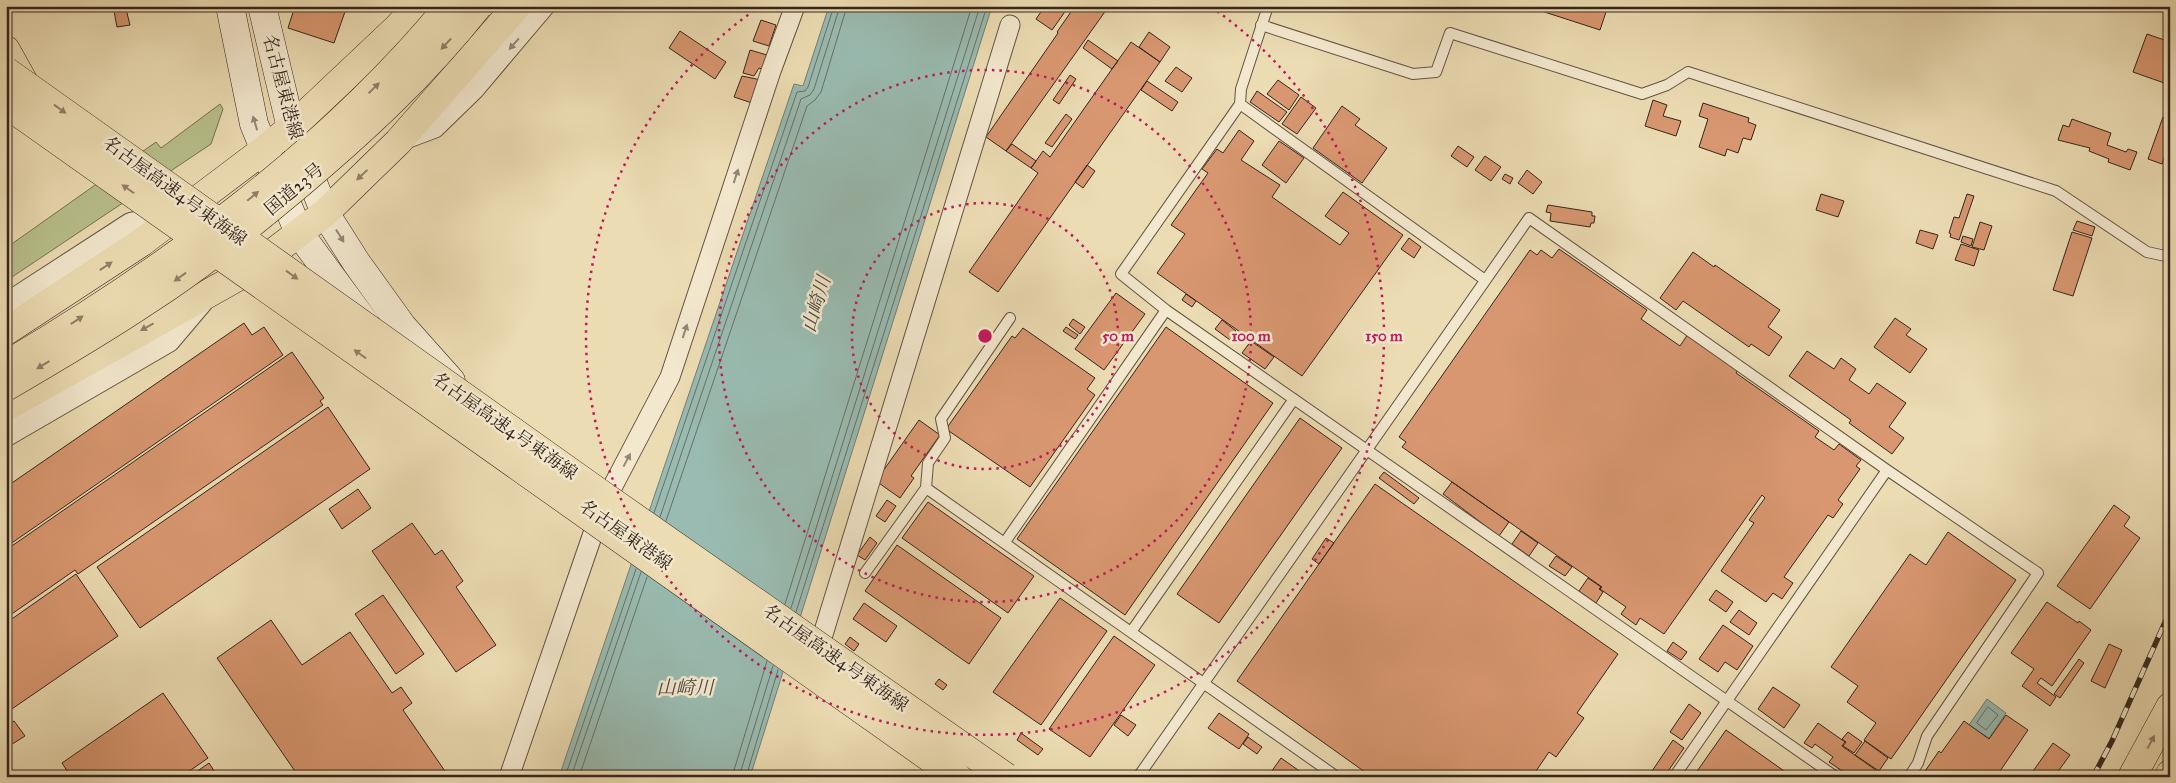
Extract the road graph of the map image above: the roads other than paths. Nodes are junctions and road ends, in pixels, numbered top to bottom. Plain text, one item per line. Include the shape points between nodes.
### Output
1 (230, 6) edge
2 (262, 6) edge
3 (399, 6) edge
4 (418, 6) edge
5 (449, 6) edge
6 (478, 6) edge
7 (517, 6) edge
8 (545, 6) edge
9 (795, 6) edge
10 (1268, 6) edge
11 (1010, 25) dead end
12 (1261, 25) junction
13 (6, 50) edge
14 (357, 65) junction
15 (16, 77) edge
16 (6, 104) edge
17 (1240, 104) junction
18 (291, 128) junction
19 (398, 142) junction
20 (265, 149) junction
21 (325, 213) junction
22 (179, 214) junction
23 (299, 233) junction
24 (2170, 257) edge
25 (1485, 280) junction
26 (205, 295) junction
27 (6, 306) edge
28 (1166, 310) junction
29 (1010, 318) dead end
30 (6, 331) edge
31 (6, 365) edge
32 (6, 387) edge
33 (1294, 399) junction
34 (6, 407) edge
35 (6, 434) edge
36 (1366, 450) junction
37 (1887, 470) junction
38 (926, 488) junction
39 (607, 513) junction
40 (1005, 542) junction
41 (865, 573) dead end
42 (1131, 632) junction
43 (808, 653) junction
44 (1203, 683) junction
45 (1727, 701) junction
46 (2170, 707) edge
47 (509, 777) edge
48 (957, 777) edge
49 (966, 777) edge
50 (990, 777) edge
51 (1006, 777) edge
52 (1138, 777) edge
53 (1337, 777) edge
54 (1674, 777) edge
55 (1836, 777) edge
56 (1909, 777) edge
57 (2132, 777) edge

20 -> 1 main road, 名古屋東港線 via 254,124
2 - 18 main road, 名古屋東港線
3 - 14 street
4 - 14 main road
31 -> 5 main road, 国道23号, bridge via 132,284 235,212 326,134 390,73
6 -> 32 main road, 国道23号, bridge via 415,77 348,144 248,228 149,300
7 - 19 main road
8 -> 19 street via 474,90 435,128
39 -> 9 street via 670,377
10 - 12 lane
11 - 43 street
12 - 17 lane via 1241,89
12 - 24 lane via 1413,74 1436,72 1450,33 1642,94 1667,85 1688,72 2056,191 2147,252
13 - 15 main road
14 - 18 main road
15 -> 51 main road, 名古屋高速4号東海線, bridge via 604,496
48 -> 16 main road, 名古屋高速4号東海線, bridge
17 - 25 lane
17 - 28 lane via 1121,274
18 - 20 main road
18 - 21 main road, 名古屋東港線
19 -> 21 main road
20 - 22 main road
20 - 23 main road, 名古屋東港線
21 - 23 main road
21 -> 39 main road, 名古屋東港線 via 402,326 480,413
22 - 27 street via 131,225
30 -> 22 main road
23 - 26 main road via 250,270
23 - 39 main road, 名古屋東港線 via 387,351 416,378 477,428
25 - 36 lane
25 - 37 lane via 1529,218
26 -> 34 main road
26 - 35 street via 168,340
28 - 33 lane
28 - 40 lane
29 - 38 lane via 941,419 945,438 928,463
33 - 36 lane
33 - 42 lane
36 - 44 lane
36 - 45 lane
37 - 45 lane
37 - 56 lane via 2038,573 1927,736 1918,763
38 - 40 lane
38 - 41 lane
39 - 43 main road, 名古屋東港線
39 - 47 street
40 - 42 lane
42 - 44 lane
43 - 49 main road, 名古屋東港線
43 - 50 main road, 名古屋東港線
44 - 52 lane
44 - 53 lane
45 - 54 lane
45 - 55 lane
57 -> 46 main road

